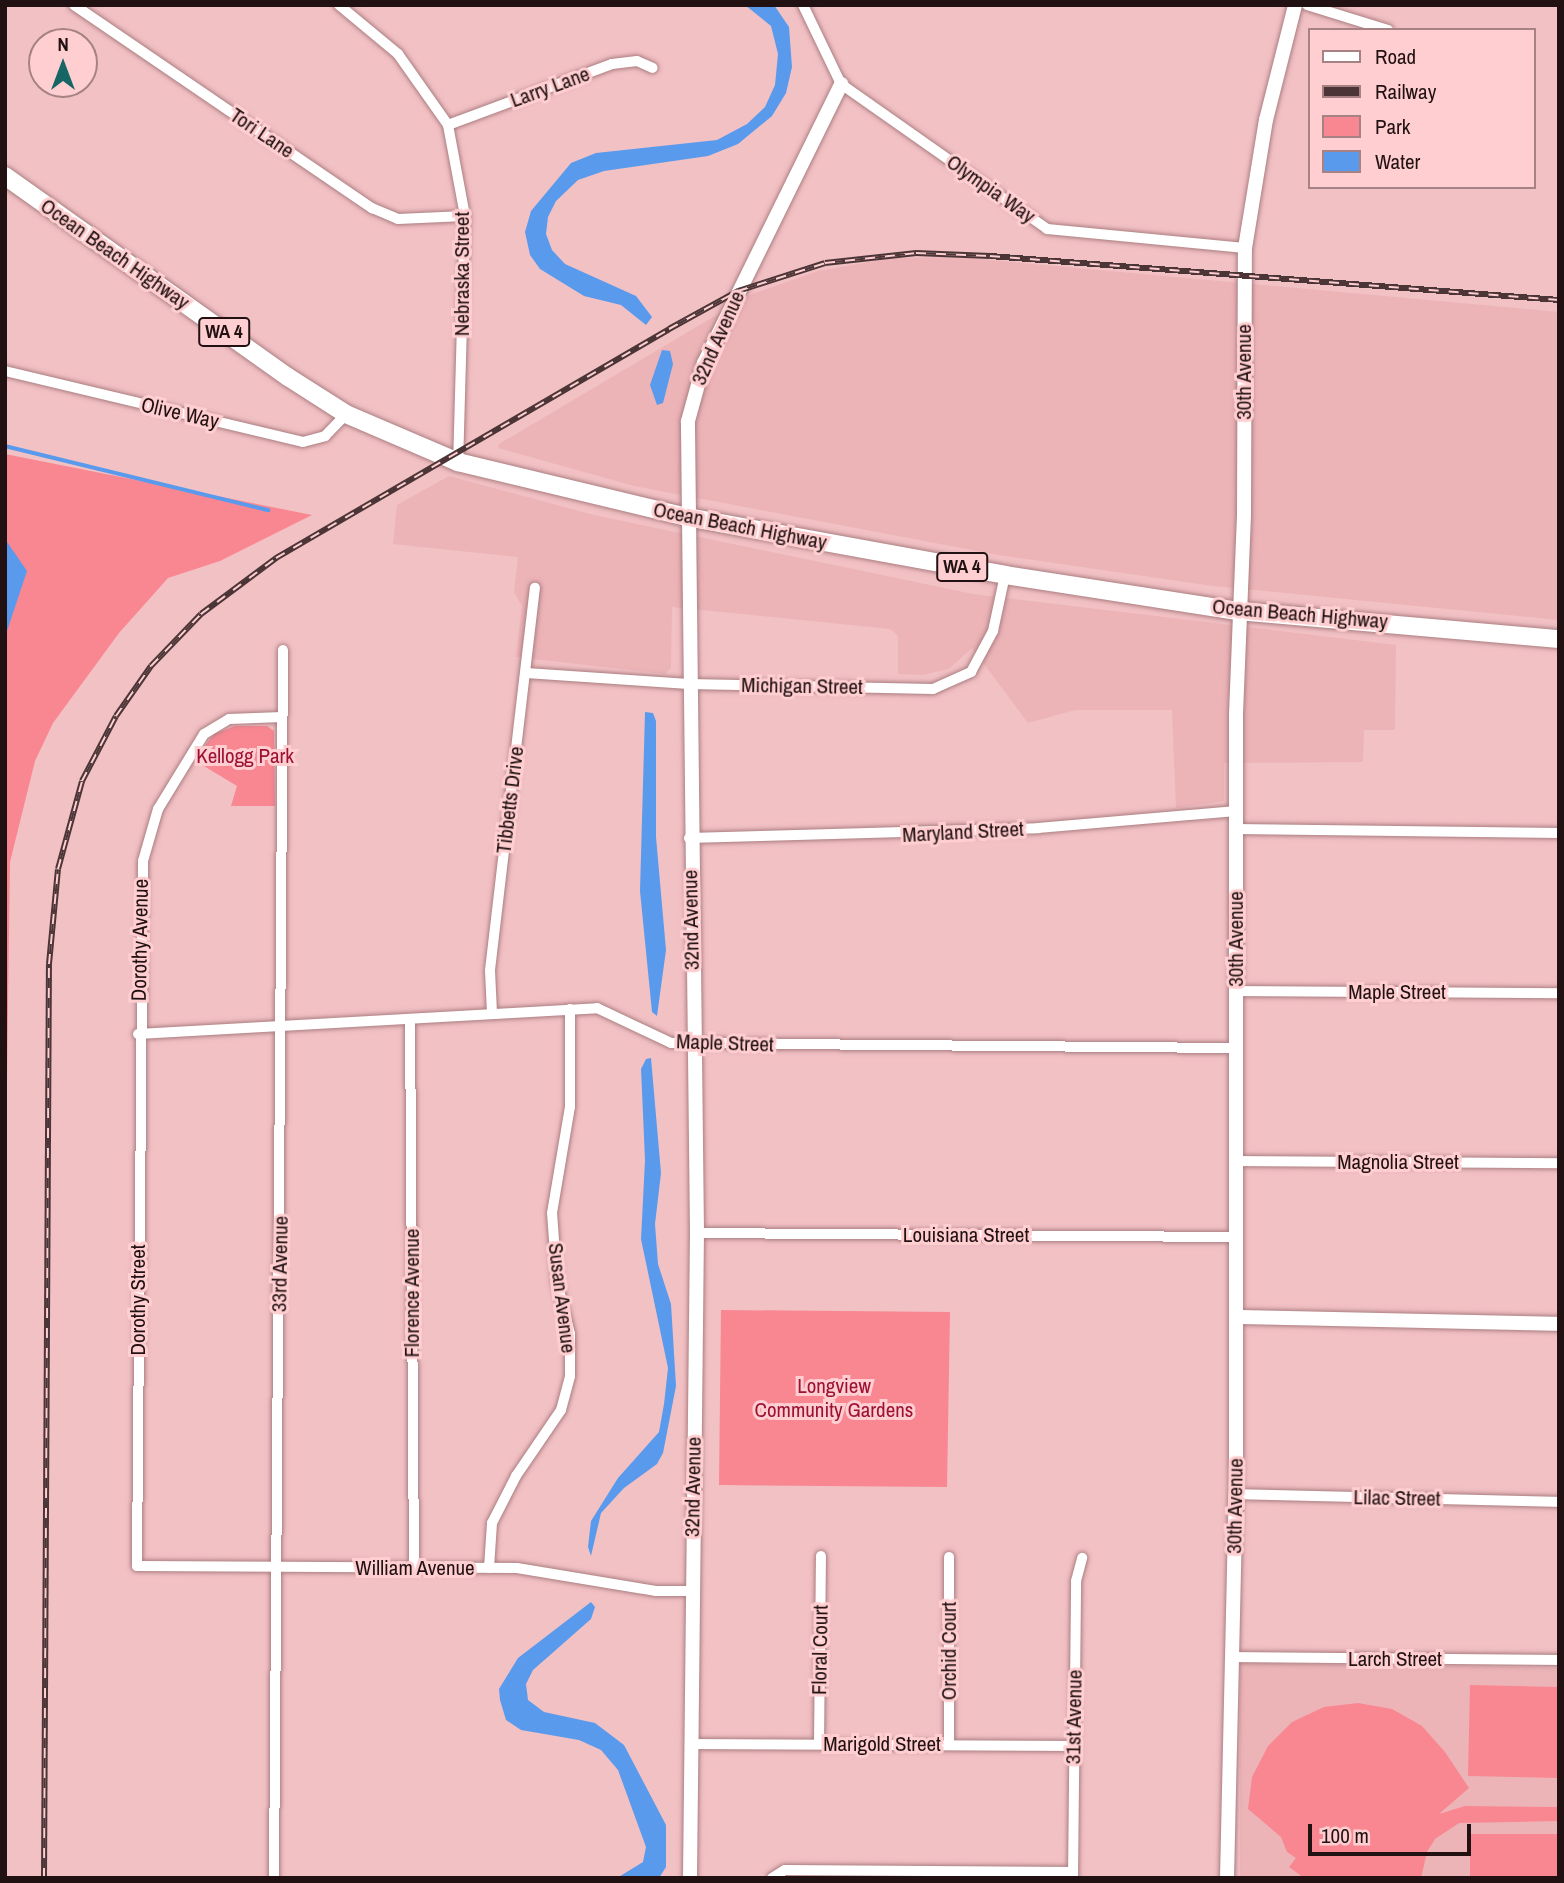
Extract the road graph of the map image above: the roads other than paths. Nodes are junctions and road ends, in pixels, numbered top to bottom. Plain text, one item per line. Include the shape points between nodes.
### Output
1 (74, 5) edge
2 (339, 5) edge
3 (803, 5) edge
4 (1295, 5) edge
5 (1307, 5) edge
6 (1382, 28) edge
7 (653, 68) dead end
8 (841, 84) junction
9 (448, 125) junction
10 (5, 176) edge
11 (465, 216) junction
12 (1245, 248) junction
13 (5, 371) edge
14 (346, 414) junction
15 (458, 462) junction
16 (687, 517) junction
17 (1005, 575) junction
18 (535, 589) dead end
19 (1238, 611) junction
20 (1559, 639) edge
21 (284, 650) dead end
22 (526, 673) junction
23 (689, 684) junction
24 (282, 717) junction
25 (1236, 811) junction
26 (1235, 829) junction
27 (1559, 833) edge
28 (690, 838) junction
29 (1236, 991) junction
30 (1559, 993) edge
31 (570, 1009) junction
32 (492, 1013) junction
33 (410, 1018) junction
34 (282, 1026) junction
35 (138, 1034) junction
36 (694, 1044) junction
37 (1237, 1048) junction
38 (1236, 1161) junction
39 (1559, 1163) edge
40 (697, 1233) junction
41 (1235, 1237) junction
42 (1236, 1317) junction
43 (1559, 1324) edge
44 (1236, 1494) junction
45 (1559, 1502) edge
46 (821, 1556) dead end
47 (949, 1557) dead end
48 (1082, 1558) dead end
49 (137, 1566) joint
50 (277, 1568) junction
51 (414, 1568) junction
52 (489, 1568) junction
53 (691, 1591) junction
54 (1232, 1657) junction
55 (1559, 1660) edge
56 (691, 1744) junction
57 (819, 1744) junction
58 (949, 1745) junction
59 (1073, 1746) junction
60 (1073, 1875) edge
61 (773, 1876) edge
62 (274, 1878) edge
63 (690, 1878) edge
64 (1227, 1878) edge

1 - 11 street, Tori Lane via 372,208 398,219
2 - 9 street, Nebraska Street via 398,54
3 - 8 street
4 - 12 street, 30th Avenue via 1266,120
5 - 6 street
7 - 9 street, Larry Lane via 637,61 612,64
8 - 12 street, Olympia Way via 1047,229
8 - 16 street, 32nd Avenue via 704,363 688,421
9 - 11 street, Nebraska Street
10 - 14 main road, Ocean Beach Highway / WA 4
11 - 15 street, Nebraska Street
12 - 19 street, 30th Avenue via 1244,513
13 - 14 street, Olive Way via 303,442 325,436
14 - 15 main road, Ocean Beach Highway / WA 4
15 - 16 main road, Ocean Beach Highway / WA 4
16 - 17 main road, Ocean Beach Highway / WA 4
16 - 23 street, 32nd Avenue
17 - 19 main road, Ocean Beach Highway / WA 4
17 - 23 street, Michigan Street via 993,631 971,672 933,689
18 - 22 street, Tibbetts Drive
19 - 20 main road, Ocean Beach Highway / WA 4
19 - 25 street, 30th Avenue
21 - 24 street, 33rd Avenue
22 - 23 street, Michigan Street
22 - 32 street, Tibbetts Drive via 490,970
23 - 28 street, 32nd Avenue
24 - 34 street, 33rd Avenue
24 - 35 street, Dorothy Avenue via 239,717 216,724 194,747 158,809 140,882
25 - 26 street, 30th Avenue
25 - 28 street, Maryland Street via 1038,828
26 - 27 street
26 - 29 street, 30th Avenue
28 - 36 street, 32nd Avenue
29 - 30 street, Maple Street
29 - 37 street, 30th Avenue
31 - 32 street, Maple Street
31 - 36 street, Maple Street via 597,1008 648,1034
31 - 52 street, Susan Avenue via 570,1107 552,1213 557,1282 570,1334 570,1376 561,1410 516,1476 492,1523
32 - 33 street, Maple Street
33 - 34 street, Maple Street
33 - 51 street, Florence Avenue
34 - 35 street, Maple Street
34 - 50 street, 33rd Avenue
35 - 49 street, Dorothy Street
36 - 37 street, Maple Street
36 - 40 street, 32nd Avenue
37 - 38 street, 30th Avenue
38 - 39 street, Magnolia Street
38 - 41 street, 30th Avenue
40 - 41 street, Louisiana Street
40 - 53 street, 32nd Avenue
41 - 42 street, 30th Avenue
42 - 43 street
42 - 44 street, 30th Avenue
44 - 45 street, Lilac Street
44 - 54 street, 30th Avenue
46 - 57 street, Floral Court
47 - 58 street, Orchid Court
48 - 59 street, 31st Avenue via 1076,1581
49 - 50 street, William Avenue
50 - 51 street, William Avenue
50 - 62 street, 33rd Avenue
51 - 52 street, William Avenue
52 - 53 street, William Avenue via 562,1572 620,1586
53 - 56 street, 32nd Avenue
54 - 55 street, Larch Street
54 - 64 street, 30th Avenue
56 - 57 street, Marigold Street
56 - 63 street, 32nd Avenue
57 - 58 street, Marigold Street
58 - 59 street, Marigold Street
59 - 60 street, 31st Avenue
60 - 61 street via 785,1870

